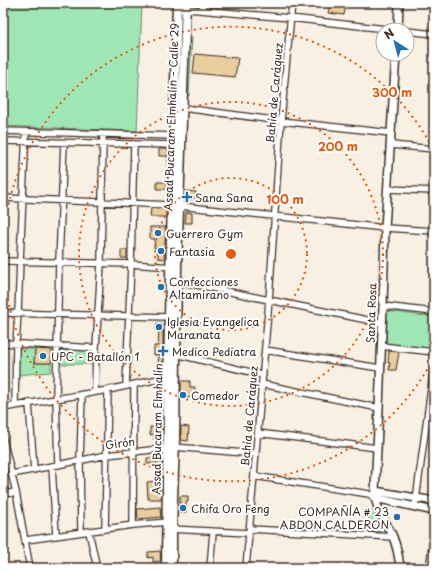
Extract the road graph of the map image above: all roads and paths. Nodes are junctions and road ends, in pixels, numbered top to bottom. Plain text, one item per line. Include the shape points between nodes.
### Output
1 (203, 3) edge
2 (292, 3) edge
3 (399, 3) edge
4 (177, 6) edge
5 (186, 6) edge
6 (202, 10) junction
7 (290, 18) junction
8 (398, 22) edge
9 (375, 28) edge
10 (415, 32) edge
11 (434, 34) edge
12 (395, 62) edge
13 (183, 108) junction
14 (281, 121) junction
15 (3, 131) edge
16 (26, 132) junction
17 (391, 133) junction
18 (103, 134) junction
19 (174, 136) junction
20 (3, 141) edge
21 (25, 141) junction
22 (64, 143) junction
23 (102, 143) junction
24 (134, 144) junction
25 (174, 145) junction
26 (391, 145) junction
27 (434, 150) edge
28 (388, 189) junction
29 (434, 191) edge
30 (3, 198) edge
31 (22, 198) junction
32 (62, 200) junction
33 (102, 202) junction
34 (132, 204) junction
35 (175, 205) junction
36 (275, 216) junction
37 (385, 228) junction
38 (434, 231) edge
39 (3, 260) edge
40 (20, 260) junction
41 (60, 262) junction
42 (101, 263) junction
43 (131, 264) junction
44 (174, 267) junction
45 (174, 280) junction
46 (269, 300) junction
47 (383, 306) junction
48 (434, 308) edge
49 (434, 312) edge
50 (3, 313) edge
51 (18, 313) junction
52 (58, 314) junction
53 (98, 315) junction
54 (129, 316) junction
55 (169, 317) junction
56 (382, 323) junction
57 (3, 343) edge
58 (16, 344) junction
59 (58, 346) junction
60 (381, 346) junction
61 (96, 348) junction
62 (265, 350) junction
63 (434, 352) edge
64 (176, 354) junction
65 (434, 366) edge
66 (380, 368) junction
67 (263, 375) junction
68 (168, 377) junction
69 (262, 384) junction
70 (134, 385) junction
71 (126, 386) junction
72 (108, 390) junction
73 (95, 392) junction
74 (82, 394) junction
75 (56, 398) junction
76 (29, 403) junction
77 (15, 406) junction
78 (3, 408) edge
79 (379, 408) junction
80 (258, 433) junction
81 (3, 439) edge
82 (171, 447) junction
83 (377, 448) junction
84 (134, 452) junction
85 (256, 454) junction
86 (107, 455) junction
87 (80, 461) junction
88 (55, 466) junction
89 (34, 470) junction
90 (12, 474) junction
91 (254, 476) junction
92 (16, 492) junction
93 (3, 494) edge
94 (373, 494) junction
95 (416, 498) junction
96 (434, 501) edge
97 (415, 507) junction
98 (434, 511) edge
99 (133, 525) junction
100 (169, 525) junction
101 (105, 529) junction
102 (250, 531) junction
103 (81, 532) junction
104 (89, 532) junction
105 (212, 532) junction
106 (56, 536) junction
107 (393, 537) junction
108 (26, 540) junction
109 (433, 541) edge
110 (30, 568) edge
111 (97, 568) edge
112 (166, 568) edge
113 (172, 568) edge
114 (210, 568) edge
115 (246, 568) edge
116 (400, 568) edge
117 (429, 568) edge

1 - 6 street
2 - 7 street, Bahía de Caráquez
3 - 8 street
4 - 5 street
4 - 19 main road, Assad Bucaram Elmhalín
5 - 6 street
5 - 13 main road, Assad Bucaram Elmhalín - Calle 29
6 - 7 street
7 - 9 street
7 - 14 street, Bahía de Caráquez
10 - 11 street
12 - 17 street, Santa Rosa
13 - 14 street
13 - 35 main road, Assad Bucaram Elmhalín - Calle 29
14 - 17 street
14 - 36 street, Bahía de Caráquez
15 - 16 street
16 - 18 street
16 - 21 street
17 - 26 street, Santa Rosa
18 - 19 street
18 - 23 street
19 - 25 main road, Assad Bucaram Elmhalín
20 - 21 street
21 - 22 street
21 - 31 street
22 - 23 street
22 - 32 street
23 - 24 street
23 - 33 street
24 - 25 street
24 - 34 street
25 - 35 main road, Assad Bucaram Elmhalín
26 - 27 street
26 - 28 street, Santa Rosa
28 - 29 street
28 - 37 street, Santa Rosa
30 - 31 street
31 - 32 street
31 - 40 street
32 - 33 street
32 - 41 street
33 - 34 street
33 - 42 street
34 - 35 street
34 - 43 street
35 - 36 street
35 - 44 main road, Assad Bucaram Elmhalín
36 - 37 street
36 - 46 street, Bahía de Caráquez
37 - 38 street
37 - 47 street, Santa Rosa
39 - 40 street
40 - 41 street
40 - 51 street
41 - 42 street
41 - 52 street
42 - 43 street
42 - 53 street
43 - 44 street
43 - 54 street
44 - 45 main road, Assad Bucaram Elmhalín
45 - 46 street
45 - 55 main road, Assad Bucaram Elmhalín
45 - 64 main road
46 - 56 street
46 - 62 street, Bahía de Caráquez
47 - 49 street
47 - 56 street, Santa Rosa
48 - 49 street
50 - 51 street
51 - 52 street
51 - 58 street
52 - 53 street
52 - 59 street
53 - 54 street
53 - 61 street
54 - 55 street
54 - 71 street
55 - 68 main road, Assad Bucaram Elmhalín
56 - 60 street, Santa Rosa
57 - 58 street
58 - 59 street
58 - 77 street
59 - 61 street
59 - 75 street
60 - 63 street
60 - 66 street, Santa Rosa
61 - 73 street
62 - 66 street
62 - 67 street, Bahía de Caráquez
64 - 67 street
64 - 82 main road
65 - 95 street
66 - 79 street, Santa Rosa
67 - 69 street, Bahía de Caráquez
68 - 70 street
68 - 82 main road, Assad Bucaram Elmhalín
69 - 79 street
69 - 80 street, Bahía de Caráquez
70 - 71 street
70 - 84 street
71 - 72 street
72 - 73 street
72 - 86 street
73 - 74 street
74 - 75 street
74 - 87 street
75 - 76 street
75 - 88 street
76 - 77 street
76 - 89 street
77 - 78 street
79 - 83 street, Santa Rosa
80 - 83 street
80 - 85 street, Bahía de Caráquez
81 - 90 street
82 - 84 street, Girón
82 - 85 street, Girón
82 - 100 main road, Assad Bucaram Elmhalín
83 - 94 street, Santa Rosa
84 - 86 street, Girón
84 - 99 street
85 - 91 street, Bahía de Caráquez
86 - 87 street, Girón
86 - 101 street
87 - 88 street, Girón
87 - 103 street
88 - 89 street, Girón
88 - 106 street
89 - 90 street, Girón
90 - 92 street
91 - 94 street
91 - 102 street, Bahía de Caráquez
92 - 93 street
92 - 108 street
94 - 95 street
94 - 97 street
94 - 107 street, Santa Rosa via 378,510
95 - 96 street
95 - 97 street
97 - 98 street
99 - 100 street
99 - 101 street
100 - 105 street
100 - 112 main road, Assad Bucaram Elmhalín
100 - 113 main road
101 - 104 street
102 - 105 street
102 - 107 street
102 - 115 street, Bahía de Caráquez
103 - 104 street
103 - 106 street
104 - 111 street
105 - 114 street
106 - 108 street
107 - 116 street, Santa Rosa
108 - 110 street
109 - 117 street

